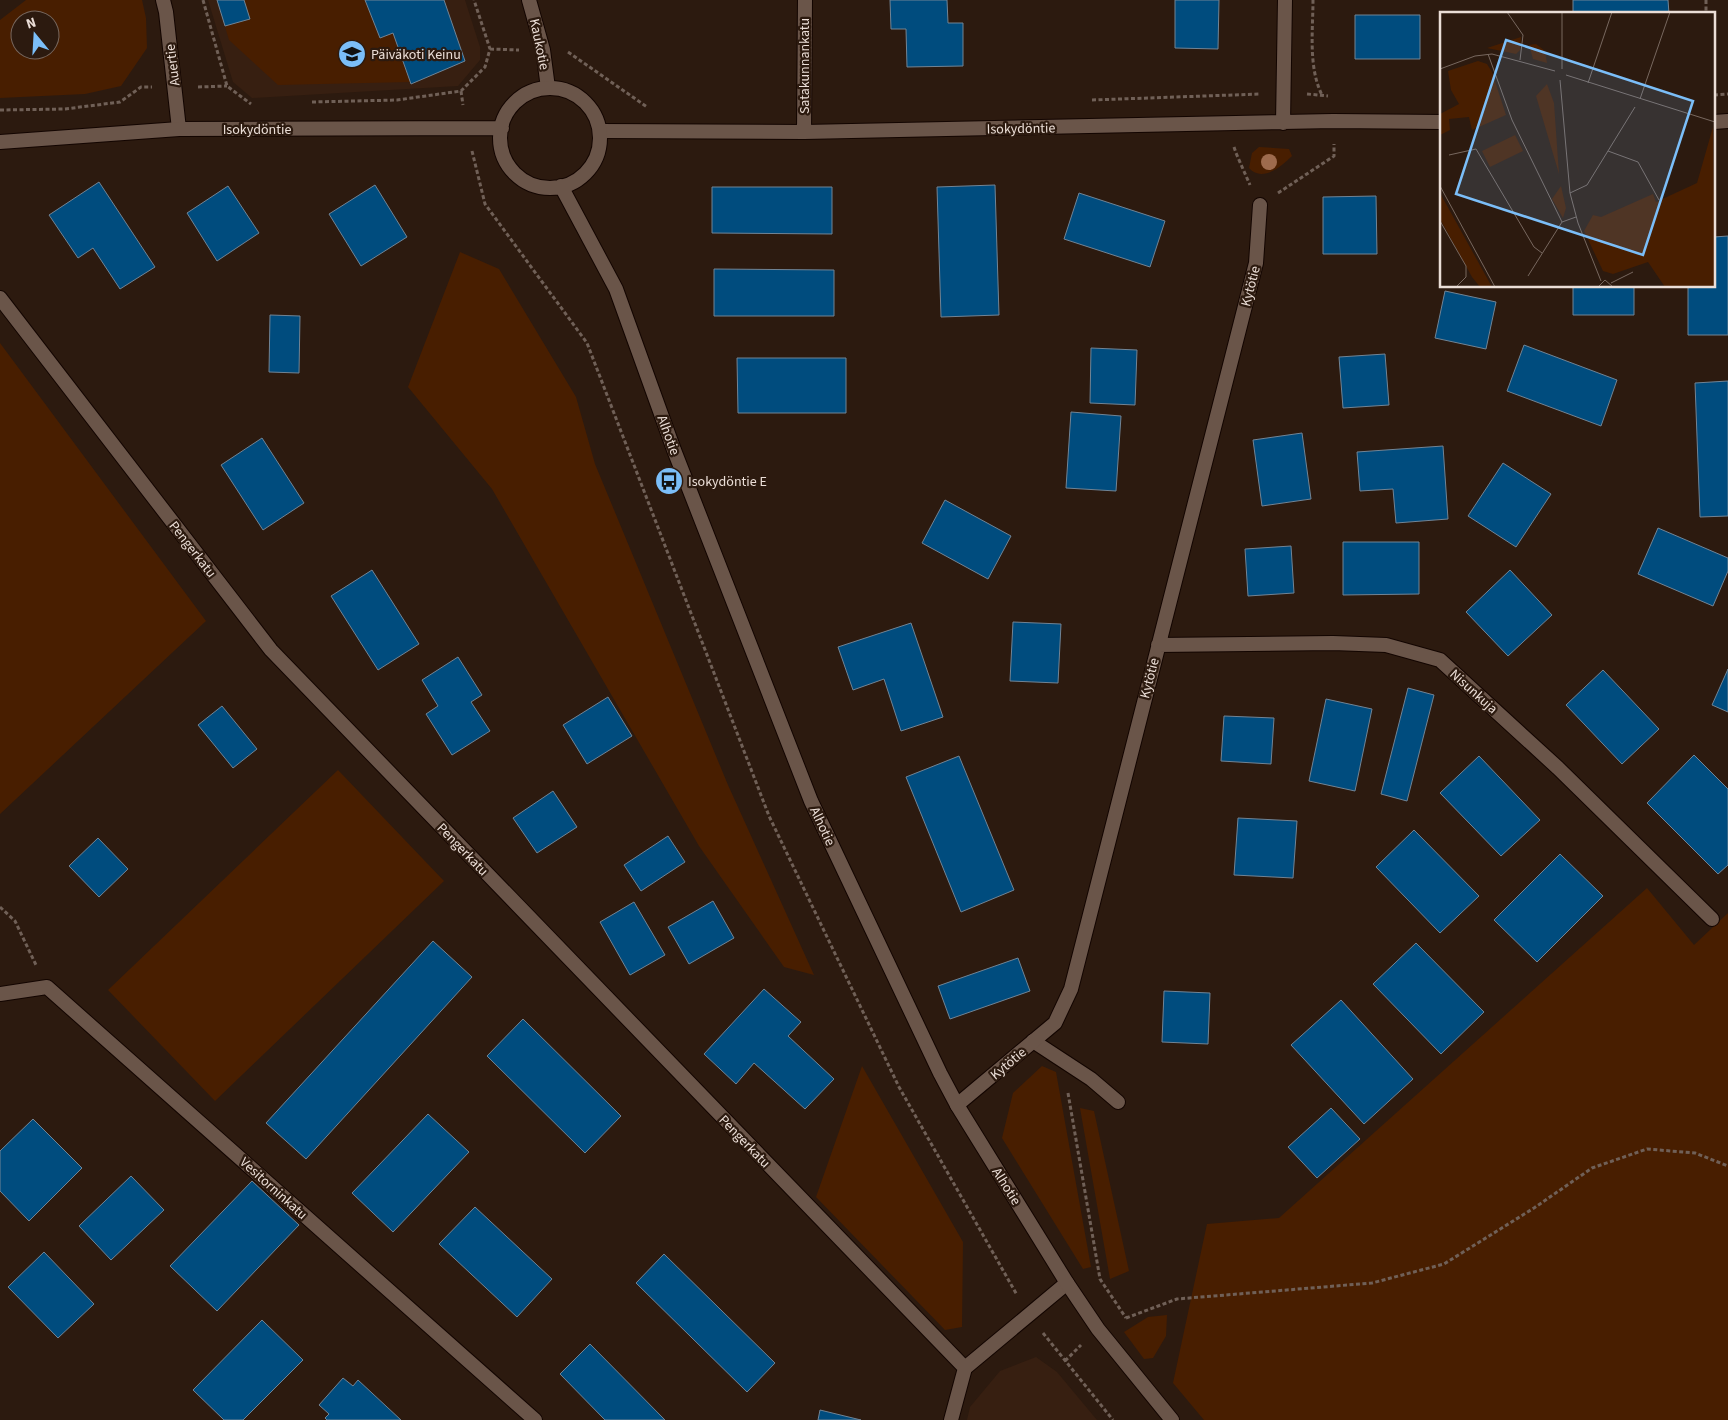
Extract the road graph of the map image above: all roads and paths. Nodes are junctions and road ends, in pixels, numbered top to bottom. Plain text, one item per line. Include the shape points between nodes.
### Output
1 (163, 0) edge
2 (203, 0) edge
3 (474, 0) edge
4 (529, 0) edge
5 (805, 0) edge
6 (1285, 0) edge
7 (1313, 0) edge
8 (490, 49) junction
9 (543, 50) junction
10 (227, 86) junction
11 (175, 88) junction
12 (548, 88) junction
13 (461, 91) junction
14 (1284, 93) junction
15 (1227, 94) junction
16 (1322, 95) junction
17 (1088, 100) dead end
18 (309, 103) dead end
19 (251, 104) dead end
20 (0, 110) edge
21 (654, 111) dead end
22 (1333, 121) junction
23 (1440, 122) edge
24 (1283, 123) junction
25 (1229, 124) junction
26 (502, 128) junction
27 (179, 129) junction
28 (468, 129) junction
29 (600, 131) junction
30 (804, 132) junction
31 (7, 141) edge
32 (561, 186) junction
33 (1260, 204) junction
34 (0, 298) edge
35 (1158, 645) junction
36 (0, 907) edge
37 (1712, 919) dead end
38 (47, 987) junction
39 (0, 994) edge
40 (1033, 1042) junction
41 (1063, 1060) junction
42 (1118, 1102) dead end
43 (956, 1105) junction
44 (1728, 1166) edge
45 (1067, 1283) junction
46 (1028, 1316) junction
47 (1098, 1328) junction
48 (1065, 1361) junction
49 (964, 1368) junction
50 (536, 1420) edge
51 (952, 1420) edge
52 (1114, 1420) edge
53 (1172, 1420) edge

1 - 11 street, Auertie
2 - 10 path
3 - 8 path
4 - 9 street, Kaukotie
5 - 30 street, Satakunnankatu
6 - 14 street
7 - 16 path via 1313,54 1316,84
8 - 9 path
8 - 13 path via 485,67
9 - 12 street, Kaukotie
9 - 21 path via 569,52
10 - 11 path
10 - 19 path
11 - 20 path via 140,86 120,102 65,109
11 - 27 street, Auertie
12 - 26 street via 520,98 507,113
12 - 29 street via 565,90 579,97 596,117
13 - 18 path via 397,100
13 - 28 path
14 - 15 path
14 - 16 path
14 - 24 street
15 - 17 path
15 - 25 path
16 - 22 path via 1334,96
22 - 23 street, Isokydöntie
22 - 24 street, Isokydöntie
22 - 33 path via 1334,156
24 - 25 street, Isokydöntie
25 - 30 street, Isokydöntie
25 - 33 path via 1236,153
26 - 28 street, Isokydöntie
26 - 32 street via 500,143 503,153 517,175 544,187
27 - 28 street, Isokydöntie
27 - 31 street, Isokydöntie
28 - 46 path via 485,204 587,343 773,825 899,1087
29 - 30 street, Isokydöntie
29 - 32 street via 598,153 592,166 582,176
32 - 43 street, Alhotie via 616,289 678,460 811,801
33 - 35 street, Kytötie via 1256,263
34 - 49 street, Pengerkatu via 271,650
35 - 37 street, Nisunkuja via 1386,645 1440,660 1558,768
35 - 40 street, Kytötie via 1071,989 1055,1023
36 - 38 path via 15,921
38 - 39 street
38 - 50 street, Vesitorninkatu
40 - 41 street
40 - 43 street, Kytötie
41 - 42 street
41 - 44 path via 1100,1279 1126,1318 1177,1299 1372,1284 1444,1264 1592,1168 1647,1149 1695,1153
43 - 45 street, Alhotie
45 - 46 street
45 - 47 street, Alhotie
46 - 48 path
46 - 49 street
47 - 48 path
47 - 53 street, Alhotie
48 - 52 path
49 - 51 street

